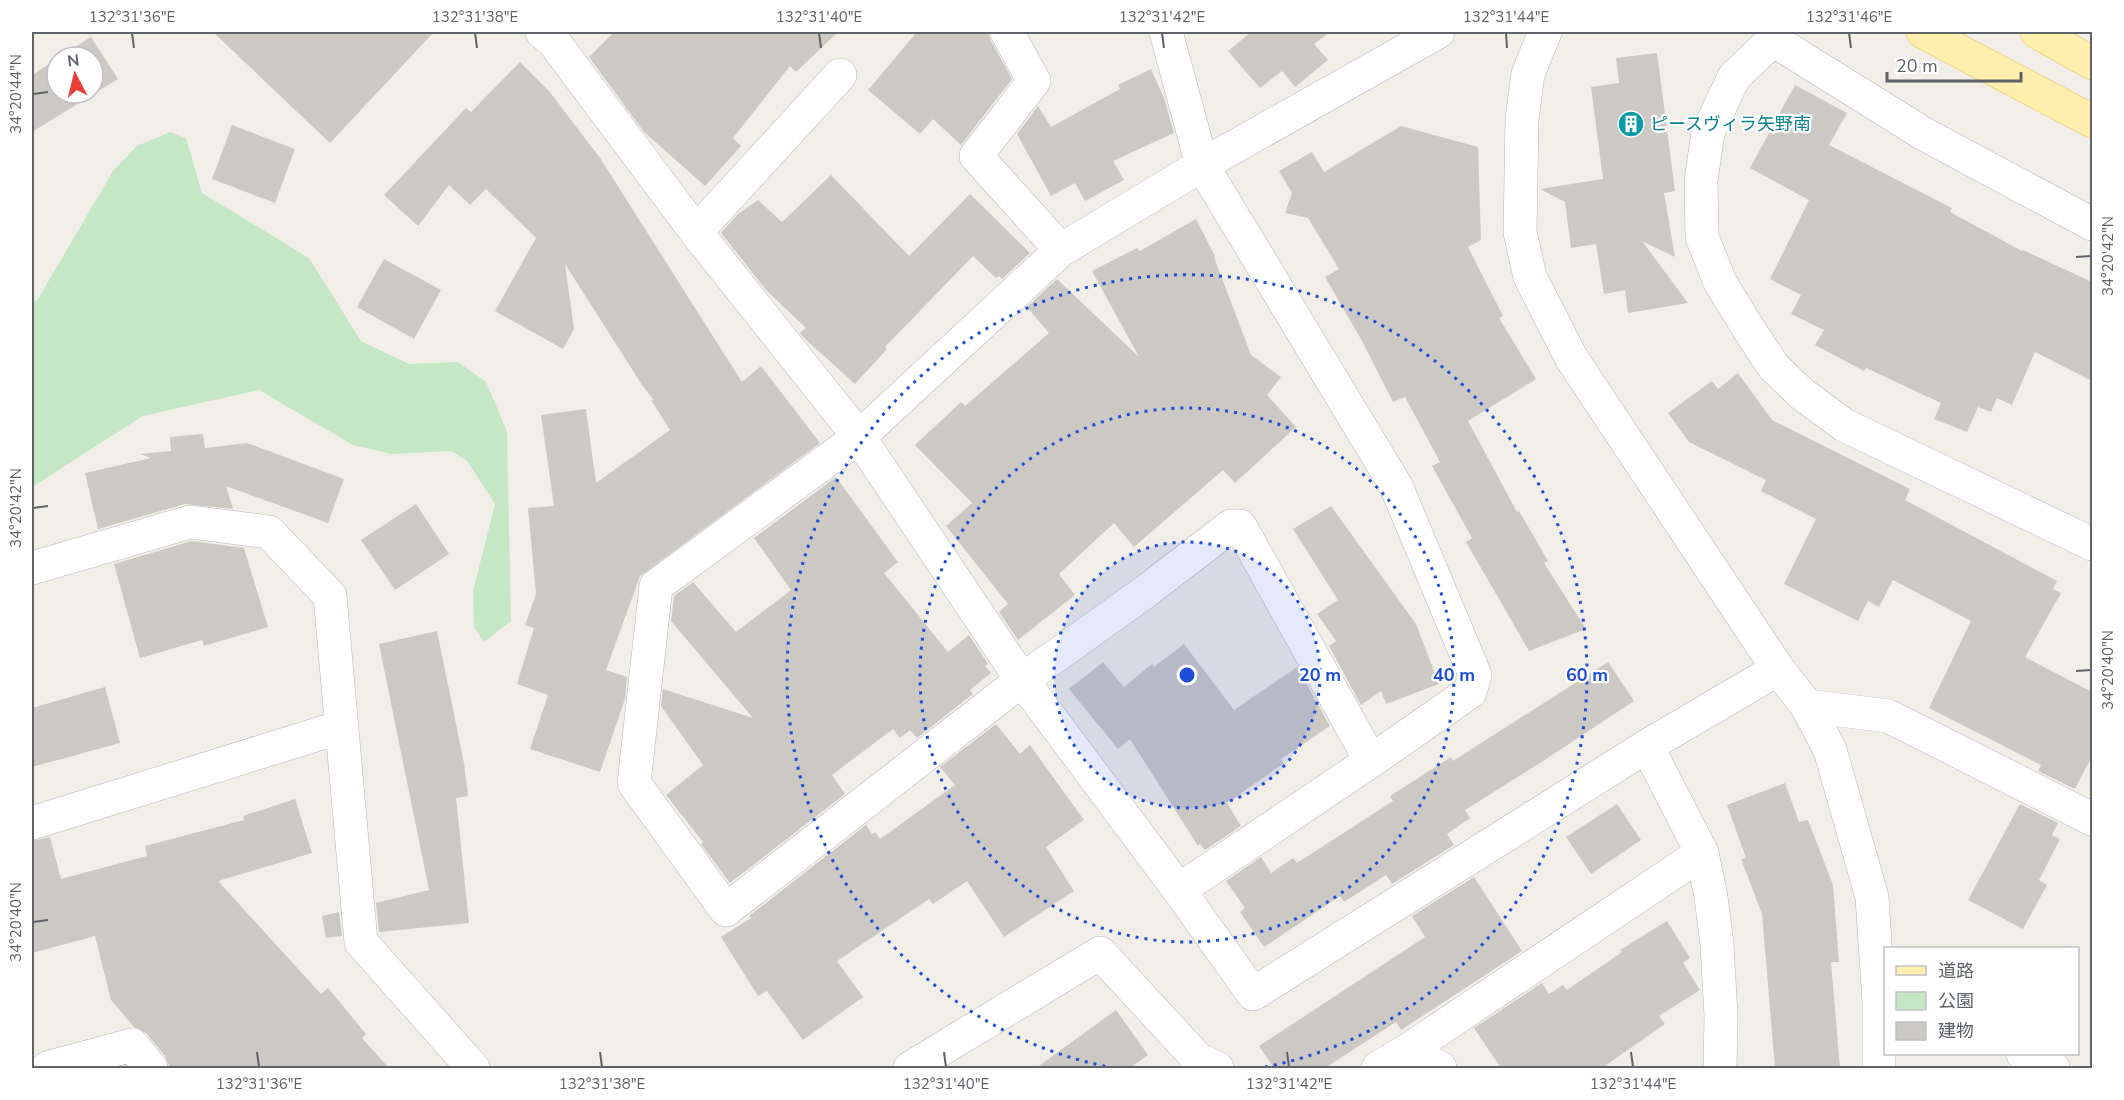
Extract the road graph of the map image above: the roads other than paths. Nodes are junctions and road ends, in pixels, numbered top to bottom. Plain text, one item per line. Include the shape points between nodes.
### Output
1 (1007, 32) edge
2 (1166, 32) edge
3 (1438, 32) edge
4 (1545, 32) edge
5 (1923, 32) edge
6 (2037, 32) edge
7 (553, 35) edge
8 (2092, 63) edge
9 (840, 75) dead end
10 (2092, 122) edge
11 (1202, 165) junction
12 (2092, 224) edge
13 (696, 232) junction
14 (1061, 250) junction
15 (859, 437) junction
16 (2092, 544) edge
17 (32, 568) edge
18 (1779, 669) junction
19 (1022, 680) junction
20 (1807, 706) junction
21 (342, 727) junction
22 (1647, 746) junction
23 (1371, 761) junction
24 (2092, 819) edge
25 (32, 823) edge
26 (1702, 853) junction
27 (1179, 890) junction
28 (1882, 1002) edge
29 (1408, 1050) junction
30 (2027, 1055) edge
31 (927, 1065) edge
32 (47, 1068) edge
33 (151, 1068) edge
34 (473, 1068) edge
35 (1216, 1068) edge
36 (1378, 1068) edge
37 (1440, 1068) edge
38 (1720, 1068) edge
39 (1879, 1068) edge
40 (2053, 1068) edge

1 - 14 street via 1034,81 976,156
2 - 11 street
3 - 11 street
4 - 18 street via 1528,74 1522,119 1520,232 1530,277 1572,359
5 - 10 main road
6 - 8 main road
7 - 13 street
9 - 13 street
11 - 14 street
11 - 23 street via 1396,486 1475,675 1470,692
12 - 16 street via 1924,134 1773,40 1734,77 1708,132 1701,181 1702,237 1720,282 1773,366 1802,394 1844,424
13 - 15 street
14 - 15 street
15 - 19 street
15 - 19 street via 656,586 634,783 726,910
17 - 21 street via 190,522 269,532 330,596
18 - 20 street
18 - 22 street
19 - 23 street via 1231,526 1240,525
19 - 27 street
20 - 24 street via 1888,716
20 - 28 street via 1830,750 1872,897
21 - 25 street
21 - 34 street via 361,942
22 - 26 street
22 - 27 street via 1253,994
23 - 27 street
26 - 29 street
26 - 38 street via 1717,945
28 - 39 street
29 - 36 street
29 - 37 street
30 - 40 street
31 - 35 street via 1100,953 1198,1059
32 - 33 street via 132,1045

